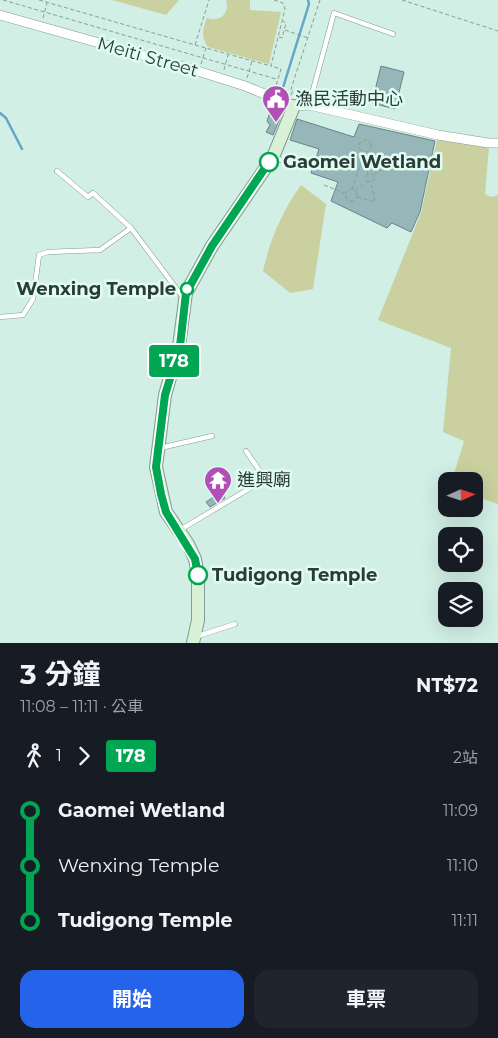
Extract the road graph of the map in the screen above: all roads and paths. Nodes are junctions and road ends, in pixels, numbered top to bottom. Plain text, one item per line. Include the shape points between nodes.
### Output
1 (3, 0) edge
2 (39, 0) edge
3 (209, 0) edge
4 (274, 0) edge
5 (320, 0) edge
6 (402, 0) edge
7 (47, 2) junction
8 (44, 12) junction
9 (0, 15) edge
10 (282, 21) junction
11 (284, 30) junction
12 (498, 30) edge
13 (393, 34) dead end
14 (278, 37) junction
15 (308, 38) junction
16 (195, 45) junction
17 (206, 48) junction
18 (228, 54) junction
19 (202, 58) junction
20 (252, 61) junction
21 (226, 64) junction
22 (271, 66) junction
23 (249, 71) junction
24 (276, 79) dead end
25 (272, 97) junction
26 (292, 102) junction
27 (309, 104) junction
28 (498, 143) edge
29 (364, 153) junction
30 (273, 157) junction
31 (291, 164) dead end
32 (58, 171) dead end
33 (368, 174) junction
34 (374, 175) junction
35 (370, 182) junction
36 (324, 185) dead end
37 (352, 189) junction
38 (355, 190) junction
39 (345, 193) junction
40 (357, 197) junction
41 (131, 228) junction
42 (185, 300) junction
43 (0, 317) edge
44 (212, 436) dead end
45 (159, 448) junction
46 (246, 451) dead end
47 (179, 531) junction
48 (235, 624) dead end
49 (194, 640) edge

1 - 8 path
2 - 7 path
3 - 16 path
4 - 10 path via 283,3
5 - 15 path
6 - 12 path
7 - 8 path
7 - 16 path
8 - 19 path
9 - 25 street, Meiti Street via 188,68
10 - 11 path via 286,23
10 - 14 path
11 - 14 path via 282,38
11 - 15 path
13 - 27 lane via 334,13
14 - 22 path
15 - 26 path via 291,89 294,90
16 - 17 path
17 - 18 path
17 - 19 path
18 - 20 path
18 - 21 path
19 - 21 path
20 - 22 path
20 - 23 path
21 - 23 path
22 - 25 path via 281,69
23 - 24 path
25 - 26 street, Meiti Street
26 - 27 street
26 - 30 street
27 - 28 street via 438,135
29 - 29 path via 371,148 366,140 359,144
29 - 33 path
29 - 34 path via 394,159
29 - 37 path
30 - 31 lane
30 - 42 street via 212,246 193,277
32 - 41 lane via 88,197 93,193
33 - 34 path
33 - 35 path via 366,178
34 - 35 path
35 - 38 path
35 - 40 path via 375,202
36 - 39 path
37 - 38 path
37 - 39 path
38 - 40 path
39 - 40 path via 348,200
41 - 42 lane
41 - 43 lane via 100,250 39,255 33,299 23,315
42 - 45 street via 180,346 165,395
44 - 45 lane
45 - 47 street via 156,467 161,494 166,512
46 - 47 lane via 264,477 262,481
47 - 49 street via 195,559 198,575 198,620
48 - 49 lane

